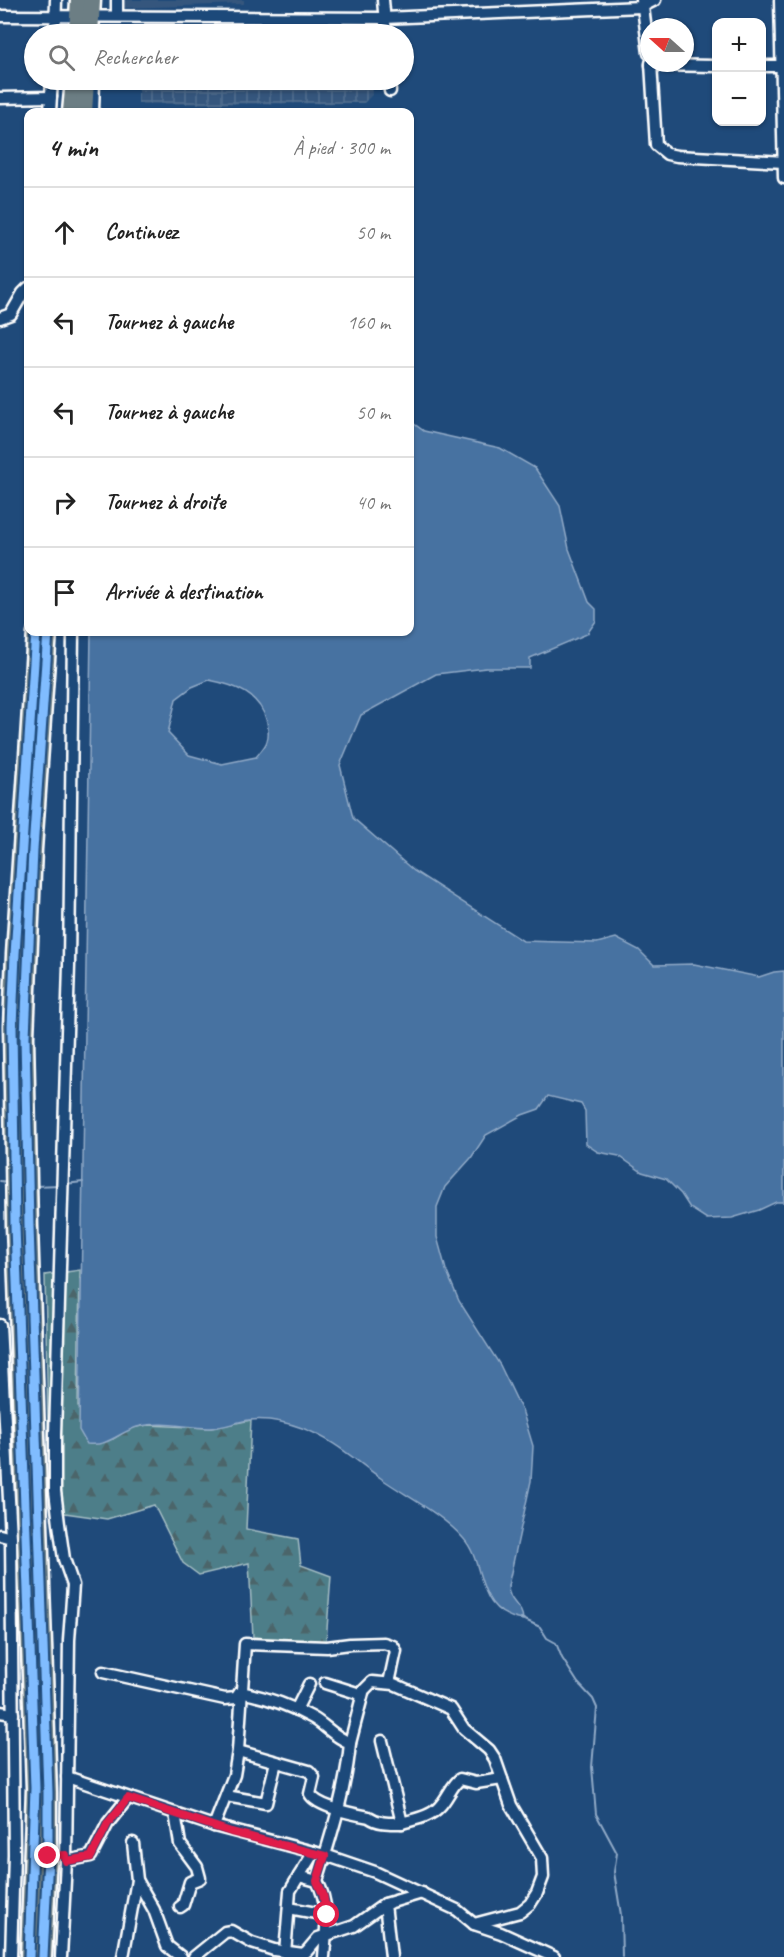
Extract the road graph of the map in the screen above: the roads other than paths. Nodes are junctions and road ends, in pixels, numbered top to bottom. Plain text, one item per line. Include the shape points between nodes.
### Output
1 (56, 0) edge
2 (117, 0) edge
3 (383, 0) edge
4 (655, 0) edge
5 (780, 0) edge
6 (642, 3) edge
7 (88, 10) edge
8 (0, 16) edge
9 (117, 16) junction
10 (56, 17) junction
11 (384, 18) junction
12 (644, 18) edge
13 (56, 24) edge
14 (82, 24) edge
15 (94, 24) edge
16 (385, 24) edge
17 (694, 65) edge
18 (712, 66) edge
19 (766, 66) edge
20 (783, 66) edge
21 (651, 72) edge
22 (51, 90) edge
23 (73, 90) edge
24 (85, 90) edge
25 (94, 90) edge
26 (0, 98) edge
27 (51, 98) junction
28 (50, 108) edge
29 (71, 108) edge
30 (84, 108) edge
31 (93, 108) edge
32 (784, 162) edge
33 (784, 178) edge
34 (24, 294) edge
35 (0, 318) edge
36 (36, 636) edge
37 (48, 636) edge
38 (73, 636) edge
39 (20, 1156) junction
40 (0, 1325) edge
41 (5, 1536) edge
42 (103, 1672) dead end
43 (325, 1683) dead end
44 (389, 1683) junction
45 (309, 1684) dead end
46 (240, 1692) junction
47 (363, 1693) junction
48 (296, 1710) junction
49 (4, 1712) edge
50 (382, 1741) dead end
51 (350, 1743) junction
52 (238, 1751) junction
53 (276, 1762) junction
54 (67, 1777) junction
55 (502, 1779) junction
56 (226, 1796) junction
57 (128, 1798) junction
58 (338, 1809) junction
59 (175, 1813) junction
60 (402, 1823) junction
61 (214, 1826) junction
62 (133, 1843) dead end
63 (314, 1852) junction
64 (14, 1854) junction
65 (40, 1855) junction
66 (325, 1856) junction
67 (66, 1858) junction
68 (299, 1876) junction
69 (137, 1881) junction
70 (317, 1881) junction
71 (422, 1893) junction
72 (385, 1904) junction
73 (180, 1907) dead end
74 (289, 1908) junction
75 (327, 1915) junction
76 (474, 1924) junction
77 (326, 1936) junction
78 (252, 1943) junction
79 (285, 1953) junction
80 (255, 1955) dead end
81 (11, 1957) edge
82 (29, 1957) edge
83 (43, 1957) edge
84 (61, 1957) edge
85 (123, 1957) edge
86 (181, 1957) edge
87 (194, 1957) edge
88 (324, 1957) edge
89 (391, 1957) edge
90 (554, 1957) edge

1 - 10 street
2 - 9 street
3 - 11 street
4 - 6 street
5 - 20 street
6 - 11 street
6 - 12 street
7 - 9 street
7 - 10 street
7 - 14 highway
7 - 15 street
8 - 10 street
9 - 11 street
10 - 13 street
11 - 16 street
17 - 18 street
19 - 20 street
20 - 32 street
21 - 32 street via 656,145 667,154
22 - 27 street
23 - 29 highway
24 - 30 highway
25 - 31 street
26 - 27 street
27 - 28 street
32 - 33 street
34 - 35 street via 11,314
36 - 39 highway via 12,1026
37 - 39 highway
38 - 54 street via 55,1435 58,1524 73,1585
39 - 65 highway via 40,1503 48,1792
40 - 41 street
41 - 49 street
42 - 46 street via 225,1699 236,1698
43 - 47 street
44 - 46 street via 396,1651 384,1643 327,1647 245,1644
44 - 47 street via 372,1682
44 - 55 street via 451,1708 464,1729 489,1750
45 - 48 street
46 - 48 street via 269,1698
46 - 52 street
47 - 51 street
48 - 51 street
49 - 64 street
50 - 60 street
51 - 58 street
52 - 53 street
52 - 56 street
53 - 56 street via 266,1803
53 - 58 street via 309,1771 314,1777 312,1798
54 - 57 street
54 - 67 street
55 - 60 street via 476,1783 460,1779 429,1815
55 - 76 street via 511,1805 542,1858 543,1877 530,1904 520,1912
56 - 61 street
57 - 59 street
57 - 67 street via 108,1823 91,1857
58 - 60 street via 375,1821
58 - 66 street
59 - 61 street
59 - 73 street via 180,1845 197,1867 200,1878 190,1882
61 - 63 street
62 - 69 street
63 - 66 street
63 - 68 street
64 - 65 street
64 - 81 street
65 - 67 street
65 - 82 highway
65 - 83 highway
66 - 70 street
66 - 71 street
67 - 84 street
68 - 70 street
68 - 74 street via 290,1891
69 - 85 street
69 - 86 street via 154,1910 167,1946
70 - 75 street
71 - 72 street
71 - 76 street via 457,1910
72 - 77 street via 354,1926
72 - 89 street
74 - 75 street
74 - 79 street
75 - 77 street
76 - 90 street
77 - 79 street via 316,1940 303,1954
77 - 88 street
78 - 79 street
78 - 80 street
78 - 87 street via 225,1932

